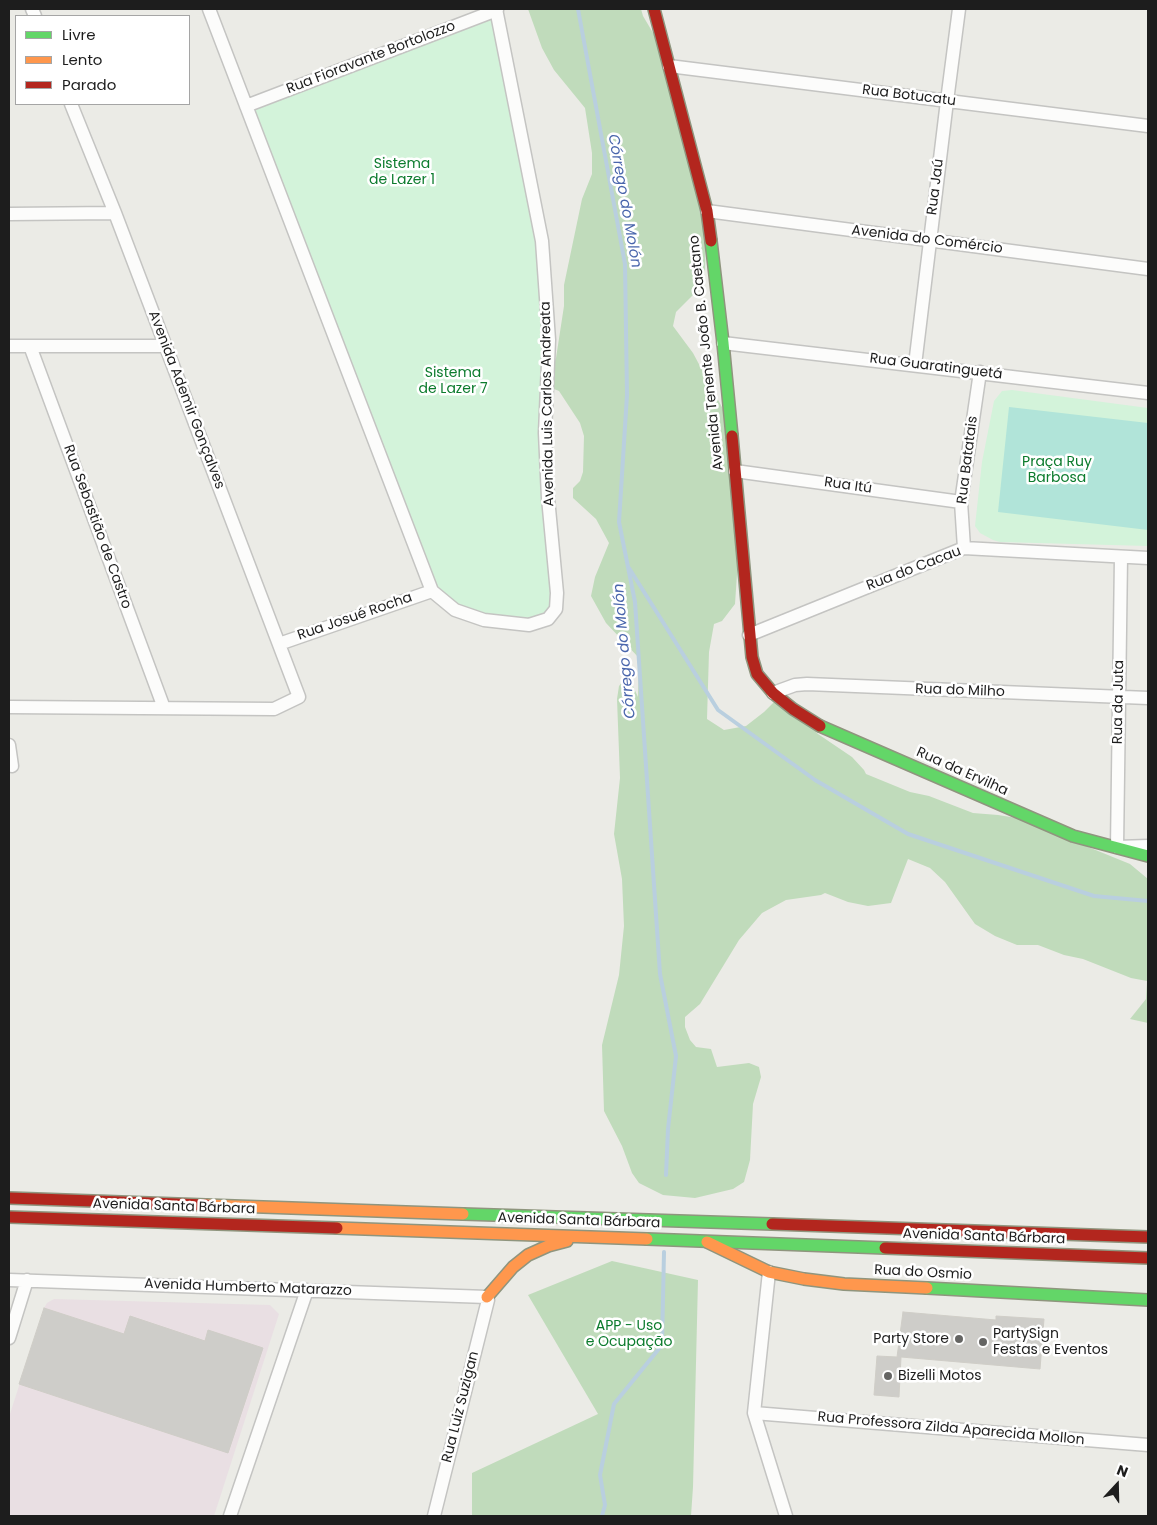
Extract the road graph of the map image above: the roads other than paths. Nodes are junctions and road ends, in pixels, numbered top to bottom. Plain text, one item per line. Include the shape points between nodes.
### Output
1 (210, 9) edge
2 (654, 9) edge
3 (959, 9) edge
4 (496, 10) edge
5 (669, 66) junction
6 (947, 101) junction
7 (71, 105) edge
8 (246, 106) junction
9 (1148, 126) edge
10 (706, 211) junction
11 (115, 213) junction
12 (9, 214) edge
13 (930, 240) junction
14 (1148, 269) edge
15 (723, 343) junction
16 (9, 346) edge
17 (30, 346) junction
18 (165, 346) junction
19 (916, 365) junction
20 (980, 372) junction
21 (1148, 393) edge
22 (735, 470) junction
23 (960, 502) junction
24 (964, 548) junction
25 (1121, 557) junction
26 (1148, 558) edge
27 (432, 591) junction
28 (749, 635) junction
29 (278, 644) junction
30 (773, 693) junction
31 (1119, 697) junction
32 (1148, 698) edge
33 (9, 707) edge
34 (164, 708) junction
35 (9, 746) edge
36 (12, 766) dead end
37 (1148, 846) edge
38 (1117, 847) junction
39 (1148, 856) edge
40 (9, 1198) edge
41 (9, 1217) edge
42 (582, 1236) junction
43 (1148, 1237) edge
44 (704, 1240) junction
45 (1148, 1258) edge
46 (769, 1272) junction
47 (9, 1280) edge
48 (27, 1280) junction
49 (307, 1290) junction
50 (487, 1297) junction
51 (1148, 1300) edge
52 (9, 1338) edge
53 (754, 1413) junction
54 (1148, 1445) edge
55 (230, 1516) edge
56 (434, 1516) edge
57 (786, 1516) edge

1 - 8 street
2 - 5 main road, Avenida Tenente João B. Caetano
3 - 6 street, Rua Jaú
4 - 8 street, Rua Fioravante Bortolozzo
4 - 27 street, Avenida Luis Carlos Andreata via 542,241 549,340 545,433 556,609 548,619 529,625 484,620 455,610
5 - 6 street, Rua Botucatu
5 - 10 main road, Avenida Tenente João B. Caetano
6 - 9 street, Rua Botucatu
6 - 13 street, Rua Jaú
7 - 11 street, Avenida Ademir Gonçalves
8 - 27 street
10 - 13 street, Avenida do Comércio
10 - 15 main road, Avenida Tenente João B. Caetano
11 - 12 street
11 - 18 street, Avenida Ademir Gonçalves
13 - 14 street, Avenida do Comércio
13 - 19 street, Rua Jaú
15 - 19 street, Rua Guaratinguetá
15 - 22 main road, Avenida Tenente João B. Caetano
16 - 17 street
17 - 18 street
17 - 34 street, Rua Sebastião de Castro
18 - 29 street, Avenida Ademir Gonçalves
19 - 20 street, Rua Guaratinguetá
20 - 21 street, Rua Guaratinguetá
20 - 23 street, Rua Batatais
22 - 23 street, Rua Itú
22 - 28 main road, Avenida Tenente João B. Caetano
23 - 24 street, Rua Batatais
24 - 25 street, Rua do Cacau
24 - 28 street, Rua do Cacau
25 - 26 street, Rua do Cacau
25 - 31 street, Rua da Juta
27 - 29 street, Rua Josué Rocha
28 - 30 main road, Avenida Tenente João B. Caetano via 757,674
29 - 34 street, Avenida Ademir Gonçalves via 299,697 274,709
30 - 31 street, Rua do Milho via 807,684
30 - 38 main road, Rua da Ervilha via 820,726 1073,836
31 - 32 street, Rua do Milho
31 - 38 street, Rua da Juta
33 - 34 street
35 - 36 street
37 - 38 street
38 - 39 main road, Rua da Ervilha
40 - 43 main road, Avenida Santa Bárbara
41 - 42 main road, Avenida Santa Bárbara
42 - 44 main road, Avenida Santa Bárbara
42 - 50 main road via 528,1255
44 - 45 main road, Avenida Santa Bárbara
44 - 46 main road, Rua do Osmio
46 - 51 main road, Rua do Osmio via 844,1284
46 - 53 street
47 - 48 street, Avenida Humberto Matarazzo
48 - 49 street, Avenida Humberto Matarazzo
48 - 52 street
49 - 50 street, Avenida Humberto Matarazzo
49 - 55 street
50 - 56 street, Rua Luiz Suzigan
53 - 54 street, Rua Professora Zilda Aparecida Mollon
53 - 57 street

